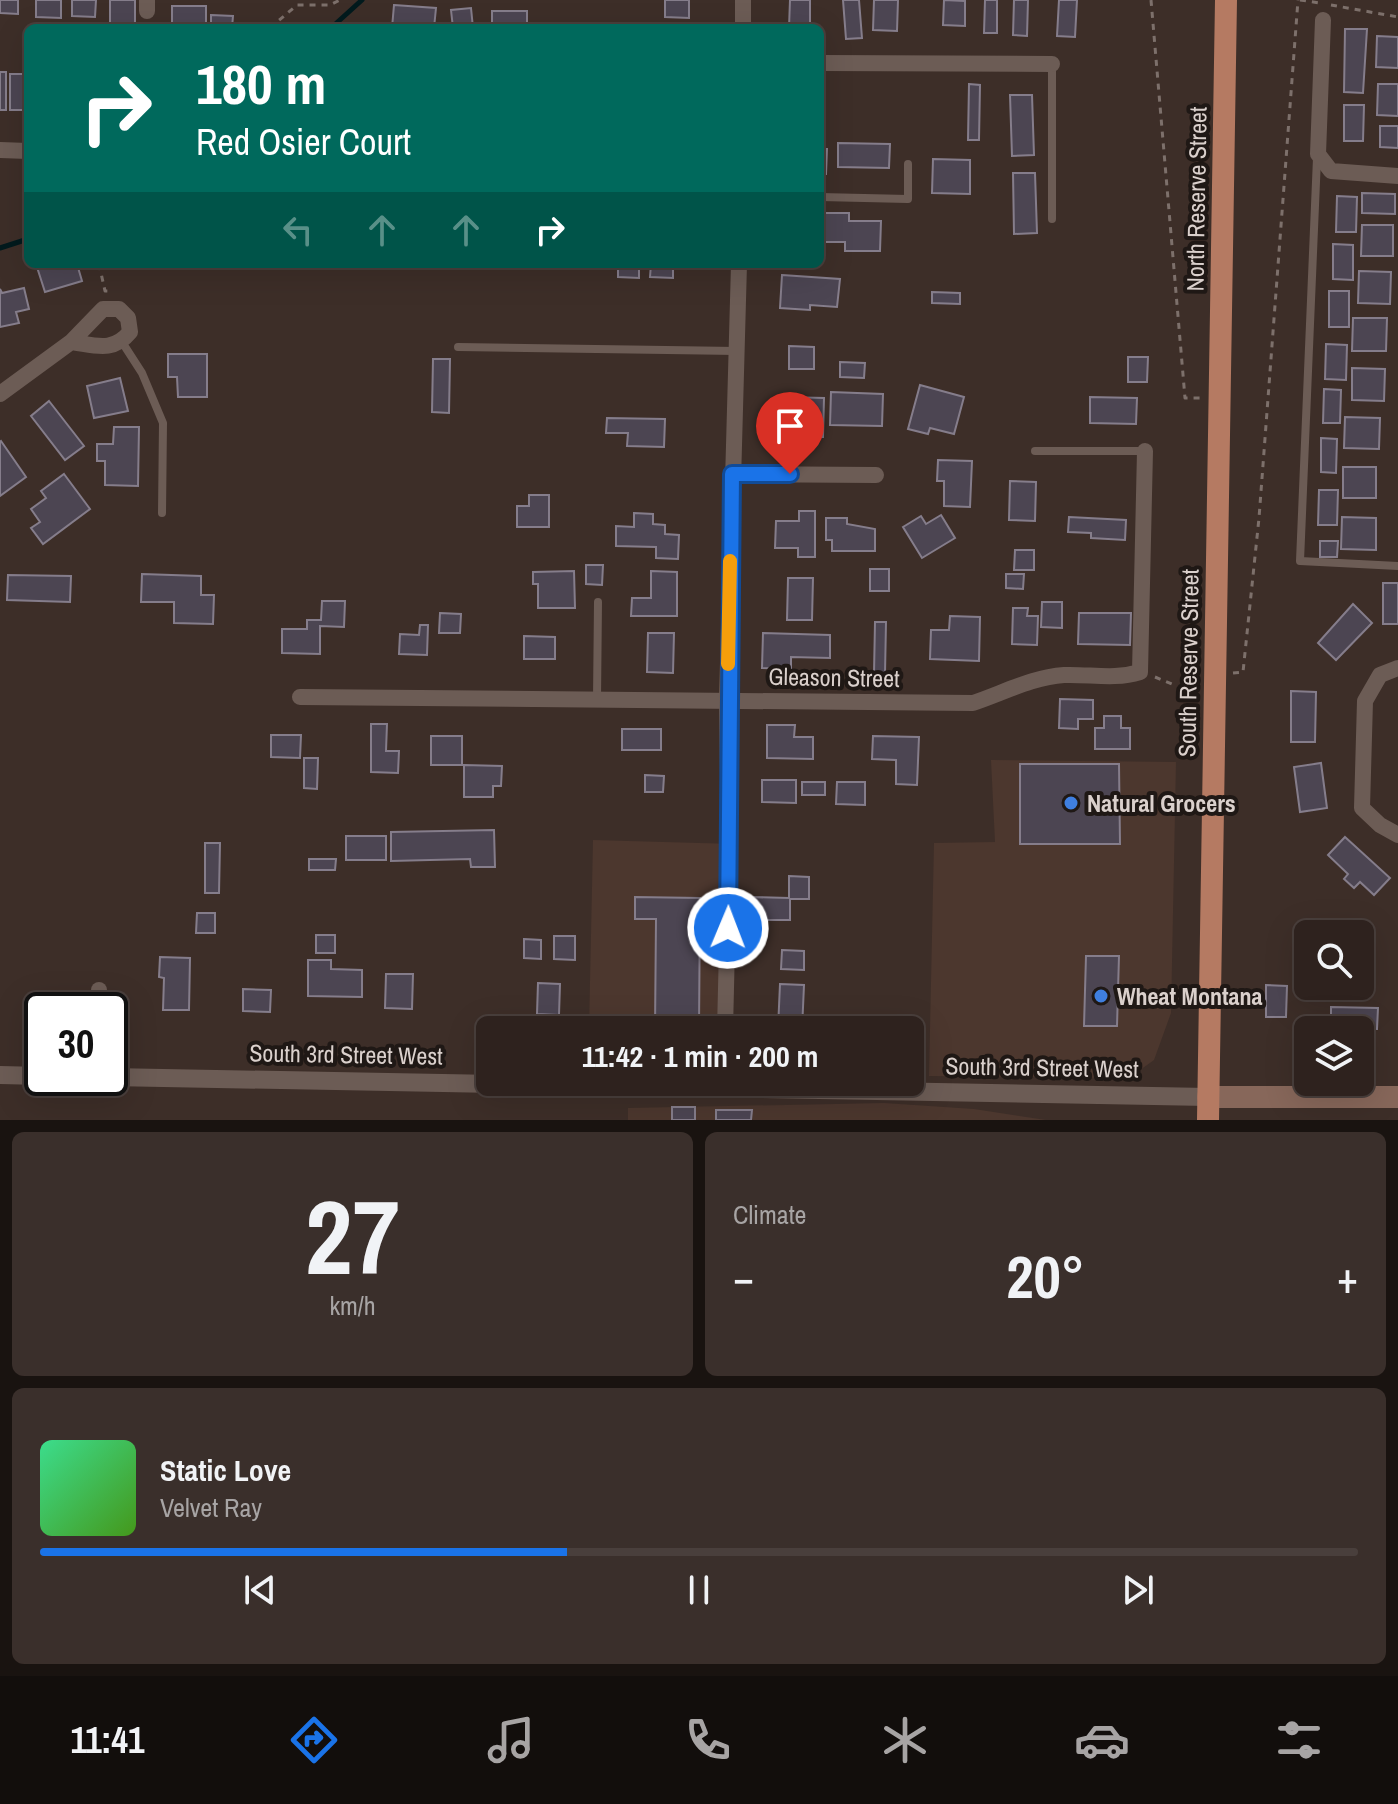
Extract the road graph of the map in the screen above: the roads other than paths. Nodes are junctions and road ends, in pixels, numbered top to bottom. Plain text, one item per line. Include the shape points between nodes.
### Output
1 (743, 0) edge
2 (1226, 0) edge
3 (1323, 20) dead end
4 (743, 24) edge
5 (824, 63) edge
6 (1052, 64) joint
7 (0, 150) edge
8 (24, 151) edge
9 (1318, 154) junction
10 (908, 164) dead end
11 (1398, 176) edge
12 (824, 197) edge
13 (1052, 219) dead end
14 (739, 268) edge
15 (71, 342) junction
16 (122, 342) junction
17 (458, 347) dead end
18 (738, 351) junction
19 (0, 394) edge
20 (1219, 398) joint
21 (1035, 451) dead end
22 (1145, 451) joint
23 (732, 474) junction
24 (876, 475) dead end
25 (162, 513) dead end
26 (1398, 566) edge
27 (598, 602) dead end
28 (1398, 668) edge
29 (300, 697) dead end
30 (597, 699) junction
31 (727, 699) junction
32 (1398, 835) edge
33 (725, 1016) edge
34 (0, 1075) edge
35 (24, 1076) edge
36 (128, 1077) edge
37 (476, 1081) edge
38 (924, 1089) edge
39 (1208, 1097) junction
40 (1398, 1097) edge
41 (1208, 1120) edge

1 - 4 street
2 - 20 highway, North Reserve Street
3 - 9 street
5 - 6 street
6 - 13 lane
7 - 8 street
9 - 11 street via 1331,171
9 - 26 lane via 1300,561
10 - 12 lane via 908,199
14 - 18 street
15 - 16 street via 109,348
15 - 16 street via 103,309 119,309 128,318 130,332
15 - 19 street
16 - 25 lane via 163,423
17 - 18 lane
18 - 23 street
20 - 39 highway, South Reserve Street
21 - 22 lane
22 - 31 street, Gleason Street via 1140,672 1122,677 1062,675 973,703
23 - 24 street
23 - 31 street
27 - 30 lane
28 - 32 street via 1380,675 1365,701 1362,808
29 - 30 street, Gleason Street
30 - 31 street, Gleason Street
31 - 33 street
34 - 35 street
36 - 37 street, South 3rd Street West
38 - 39 street, South 3rd Street West
39 - 40 main road, South 3rd Street West
39 - 41 highway, South Reserve Street

